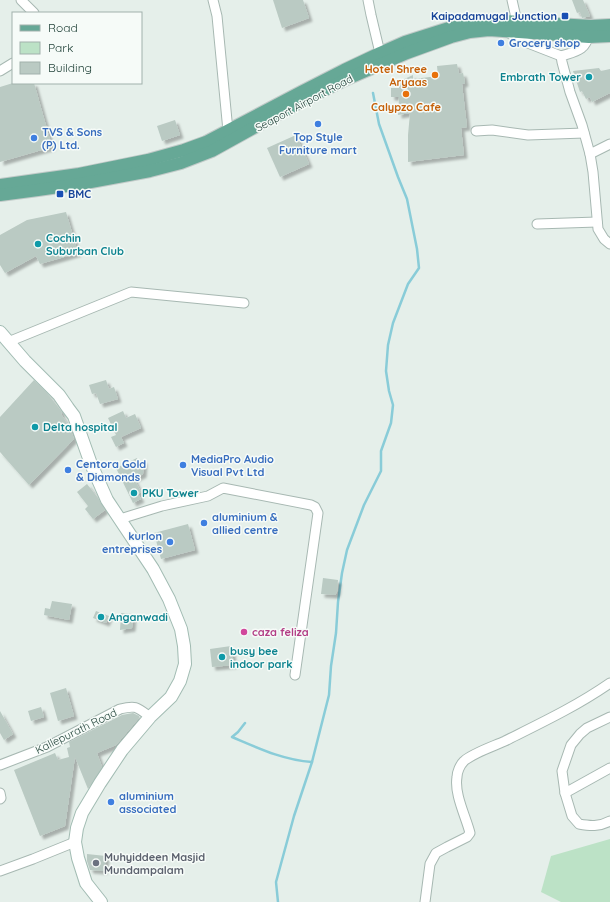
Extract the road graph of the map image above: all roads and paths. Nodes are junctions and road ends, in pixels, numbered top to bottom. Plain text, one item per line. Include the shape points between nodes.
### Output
1 (21, 0) edge
2 (213, 0) edge
3 (368, 0) edge
4 (512, 0) edge
5 (33, 12) edge
6 (517, 22) junction
7 (610, 26) edge
8 (506, 31) junction
9 (590, 31) junction
10 (610, 36) edge
11 (380, 53) junction
12 (561, 56) junction
13 (12, 64) edge
14 (0, 71) edge
15 (228, 131) junction
16 (476, 131) dead end
17 (584, 133) junction
18 (610, 144) edge
19 (590, 154) junction
20 (0, 185) edge
21 (0, 195) edge
22 (597, 222) junction
23 (537, 224) dead end
24 (610, 244) edge
25 (244, 303) dead end
26 (0, 332) edge
27 (8, 342) junction
28 (120, 519) junction
29 (294, 675) dead end
30 (610, 683) edge
31 (610, 717) edge
32 (150, 718) junction
33 (0, 755) edge
34 (2, 764) edge
35 (610, 768) edge
36 (0, 792) edge
37 (565, 793) junction
38 (0, 799) edge
39 (610, 821) edge
40 (75, 842) junction
41 (0, 871) edge
42 (101, 902) edge
43 (425, 902) edge

1 - 5 street
2 - 15 street via 217,16
3 - 11 street
4 - 6 street
6 - 9 main road, Seaport Airport Road
6 - 11 main road, Seaport Airport Road via 487,20 449,28
7 - 9 main road, Seaport Airport Road
8 - 9 main road, Seaport Airport Road
8 - 12 street via 520,40
8 - 21 main road, Seaport Airport Road via 470,32 407,53 347,79 212,151 181,163 80,184
9 - 10 main road, Seaport Airport Road
9 - 12 street via 583,48
11 - 15 main road, Seaport Airport Road
12 - 17 street
13 - 14 street
15 - 20 main road, Seaport Airport Road via 184,150 148,160 79,174
16 - 17 street via 492,130 528,135
17 - 19 street
18 - 19 street
19 - 22 street
22 - 23 street
22 - 24 street via 598,229
25 - 27 street via 131,292
26 - 27 main road
27 - 28 main road via 59,395 68,408 107,500
28 - 29 street via 208,496 223,488 316,507 318,513
28 - 32 main road via 170,599 184,646 186,664 180,681 171,696
30 - 43 street via 535,726 464,761 457,777 456,788 470,833 436,853 430,864
31 - 37 street via 587,728 571,744 562,771
32 - 34 street, Kallepurath Road via 138,708 120,709 47,747
32 - 40 main road via 122,750 100,783 82,813
33 - 34 street
35 - 37 street
36 - 38 street
37 - 39 street via 572,816 578,824 592,826
40 - 41 street
40 - 42 main road via 86,883

